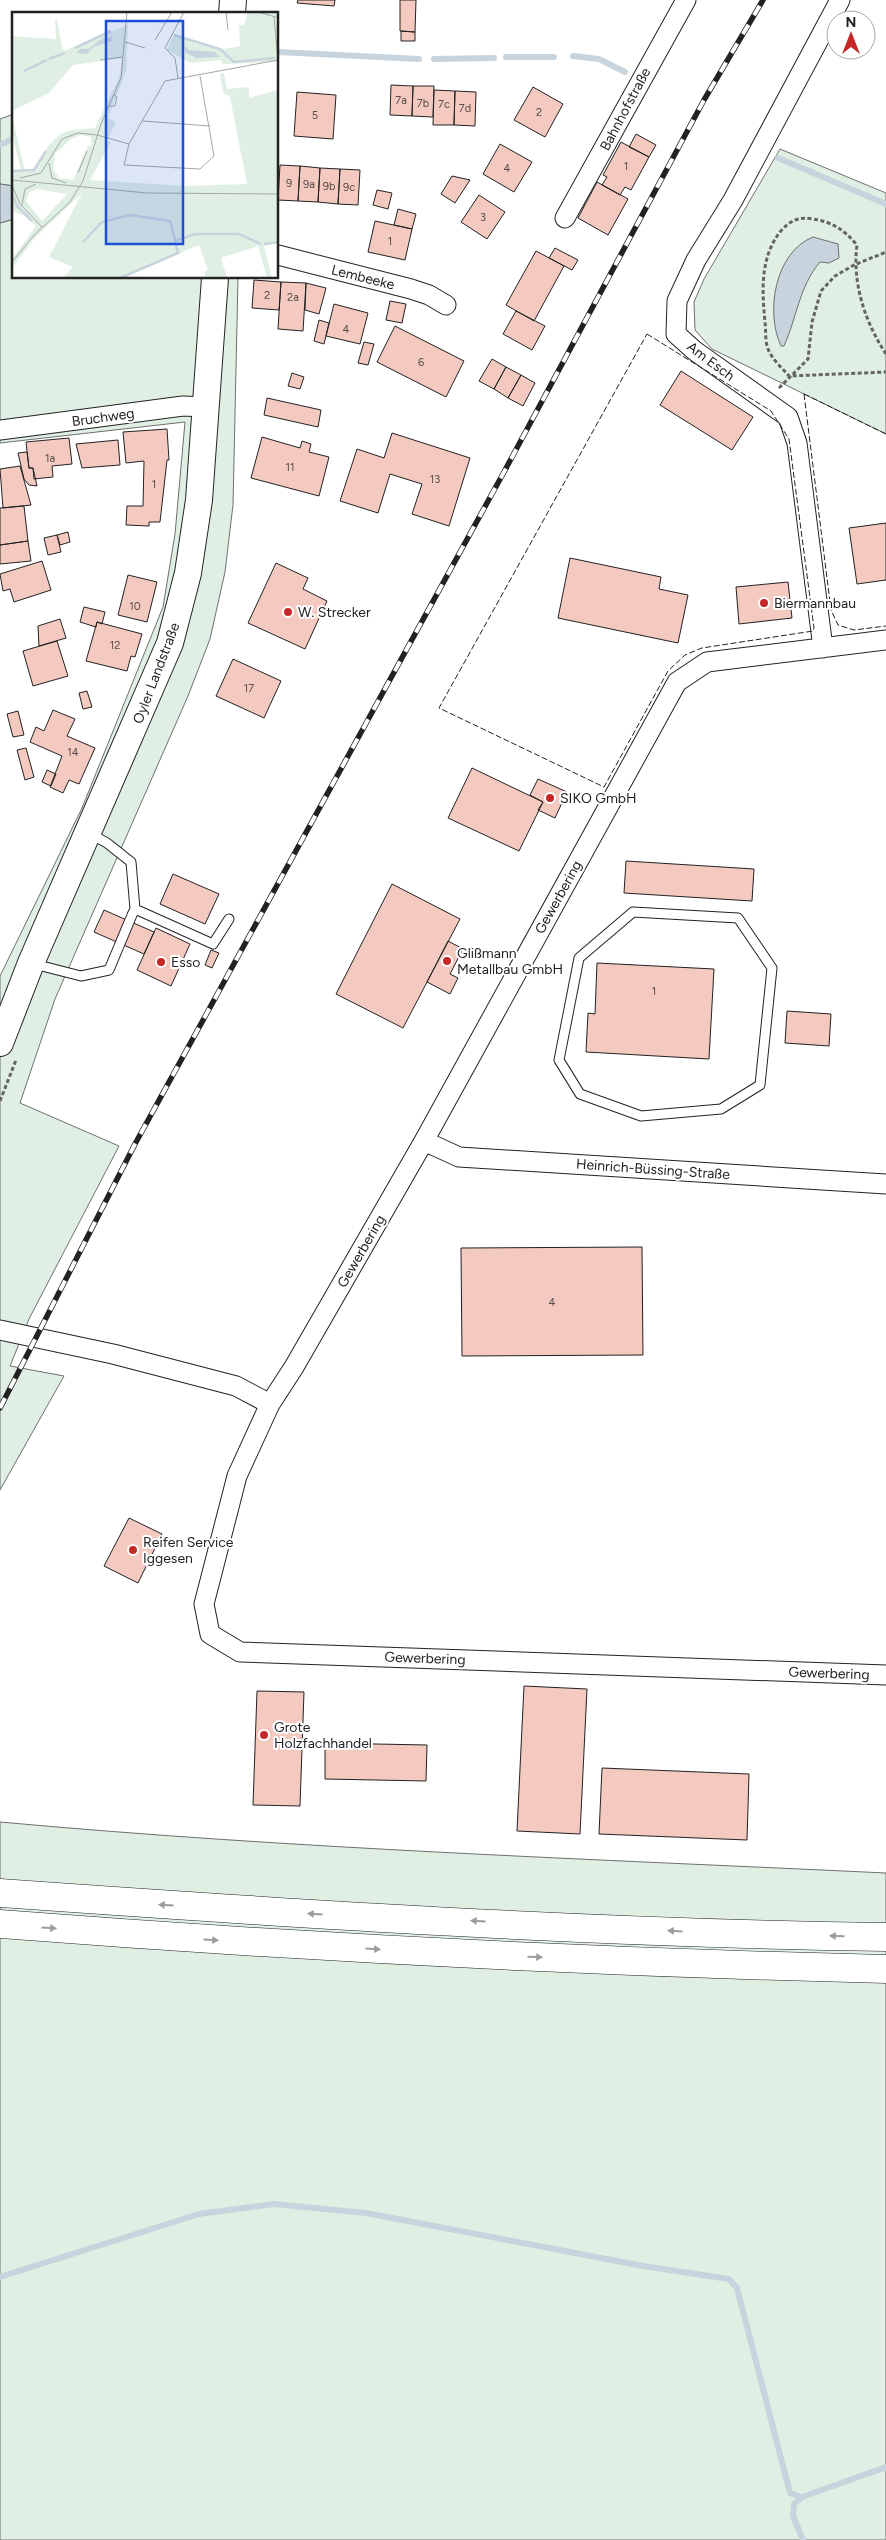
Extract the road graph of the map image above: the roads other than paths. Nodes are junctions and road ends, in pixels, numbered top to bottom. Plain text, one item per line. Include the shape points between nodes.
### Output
1 (686, 0) edge
2 (840, 0) edge
3 (565, 218) dead end
4 (279, 255) edge
5 (214, 279) edge
6 (446, 305) dead end
7 (206, 407) junction
8 (0, 430) edge
9 (886, 640) edge
10 (823, 648) junction
11 (89, 833) junction
12 (135, 909) junction
13 (229, 919) dead end
14 (31, 963) junction
15 (0, 1043) edge
16 (642, 1116) joint
17 (424, 1141) junction
18 (886, 1184) edge
19 (0, 1330) edge
20 (270, 1404) junction
21 (886, 1675) edge
22 (0, 1893) edge
23 (0, 1924) edge
24 (886, 1937) edge
25 (886, 1969) edge

1 - 3 street, Bahnhofstraße
2 - 10 street, Am Esch via 733,200 696,260 677,301 676,334 788,417 797,443
4 - 6 street, Lembeeke via 411,289
5 - 7 main road, Oyler Landstraße
7 - 8 street, Bruchweg via 184,406
7 - 11 main road, Oyler Landstraße via 199,500 188,572 170,643
9 - 10 street, Gewerbering
10 - 17 street, Gewerbering via 707,662 677,682
11 - 12 lane via 131,862
11 - 14 main road, Oyler Landstraße
12 - 13 lane via 213,944
12 - 14 lane via 109,970 81,976
14 - 15 main road, Oyler Landstraße
16 - 16 lane via 721,1109 760,1085 772,968 738,918 633,912 579,958 559,1060 580,1094
17 - 18 street, Heinrich-Büssing-Straße via 459,1157
17 - 20 street, Gewerbering
19 - 20 street via 113,1354 236,1386
20 - 21 street, Gewerbering via 237,1476 204,1604 210,1634 240,1652
24 -> 22 highway via 762,1935 287,1913
23 -> 25 highway via 171,1938 459,1953

